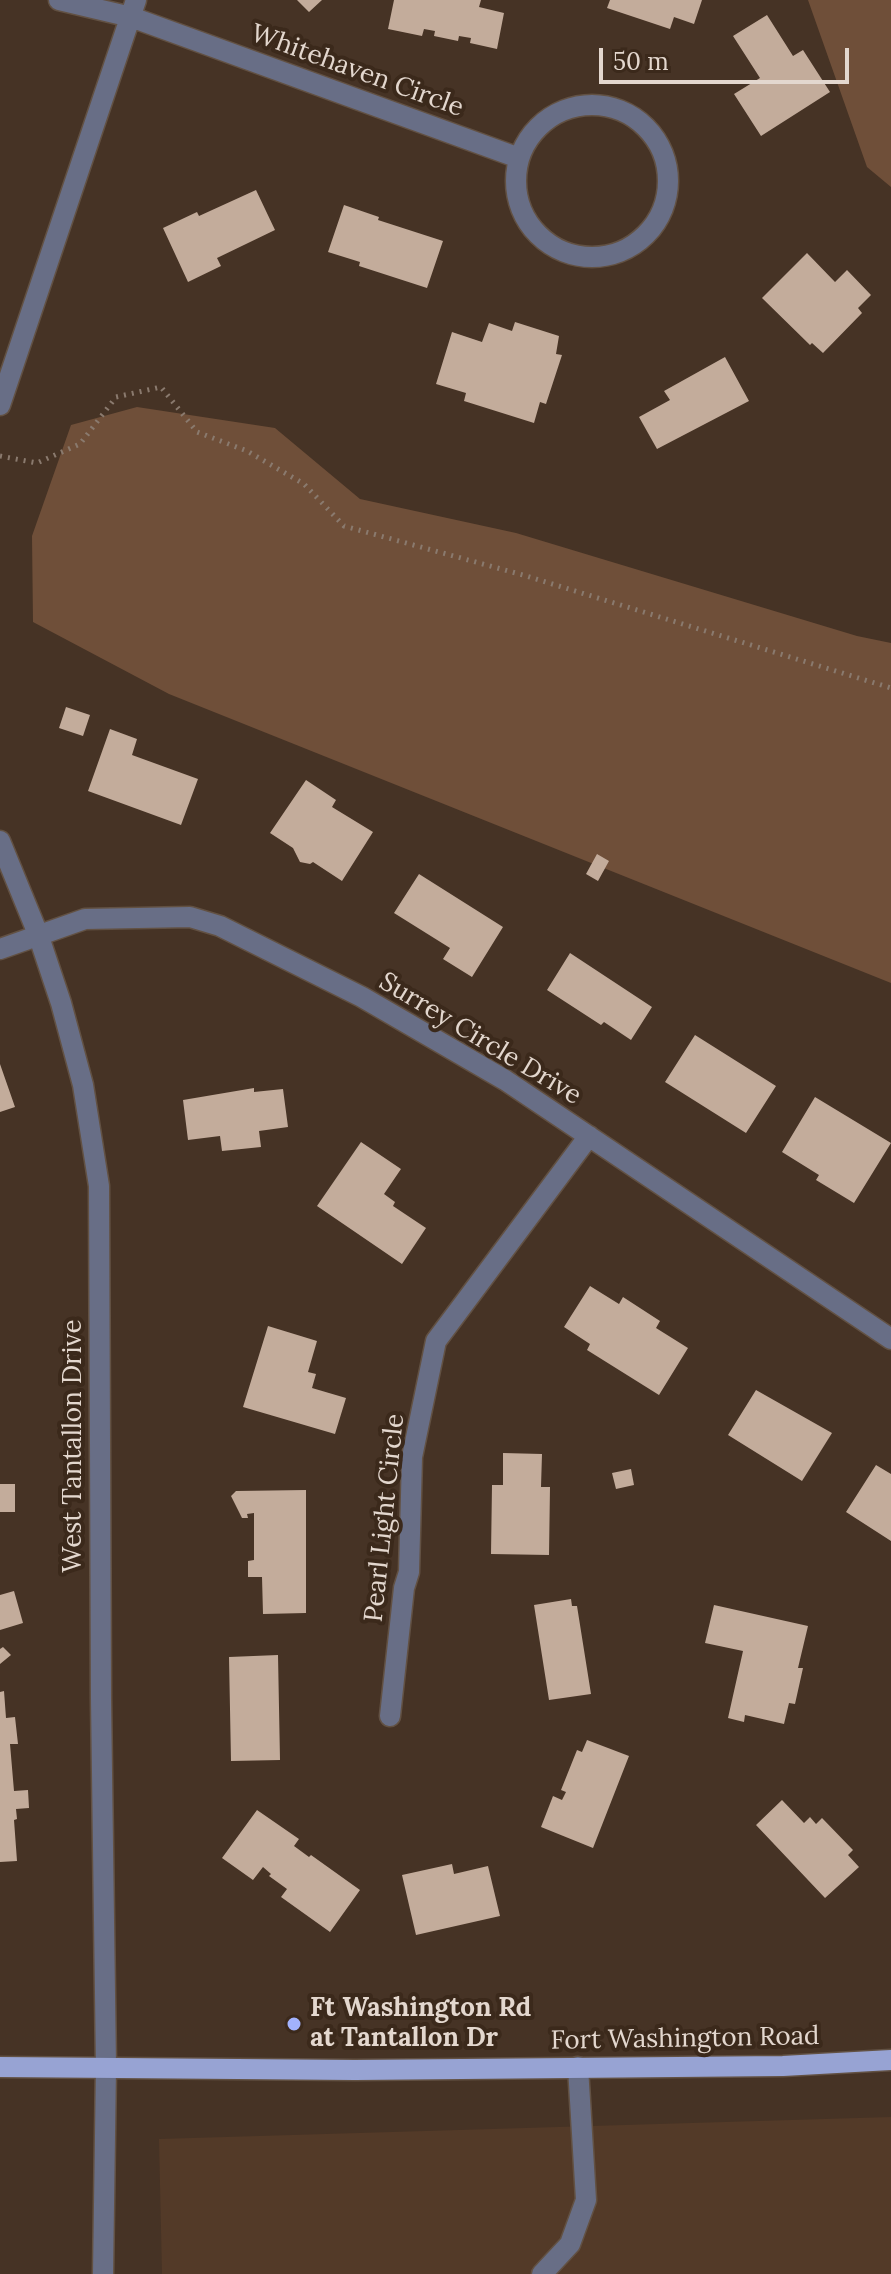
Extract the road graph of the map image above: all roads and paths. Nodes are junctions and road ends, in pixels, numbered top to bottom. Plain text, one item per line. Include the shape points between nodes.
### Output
1 (59, 0) edge
2 (134, 9) edge
3 (519, 158) junction
4 (0, 405) edge
5 (0, 456) edge
6 (891, 688) edge
7 (0, 841) edge
8 (38, 934) junction
9 (0, 949) edge
10 (589, 1136) junction
11 (891, 1339) edge
12 (390, 1716) dead end
13 (891, 2060) edge
14 (0, 2067) edge
15 (106, 2067) junction
16 (578, 2067) junction
17 (103, 2274) edge
18 (542, 2274) edge

1 - 2 street, Whitehaven Circle
2 - 3 street, Whitehaven Circle
2 - 4 street
3 - 3 street via 516,178 524,217 555,249 576,256 623,252 644,238 660,218 668,194 668,169 660,145 644,124 598,104 572,107 549,118 531,135
5 - 6 path via 37,463 80,444 116,397 161,387 197,432 247,451 304,484 344,526
7 - 8 street, West Tantallon Drive
8 - 9 street, Surrey Circle Drive
8 - 10 street, Surrey Circle Drive via 85,919 190,917 220,926 362,997
8 - 15 street, West Tantallon Drive via 83,1085 99,1186
10 - 11 street, Surrey Circle Drive
10 - 12 street, Pearl Light Circle via 436,1341 412,1457 409,1572
13 - 16 main road, Fort Washington Road
14 - 15 main road, Fort Washington Road
15 - 16 main road, Fort Washington Road
15 - 17 street, West Tantallon Drive
16 - 18 street via 586,2200 570,2244

